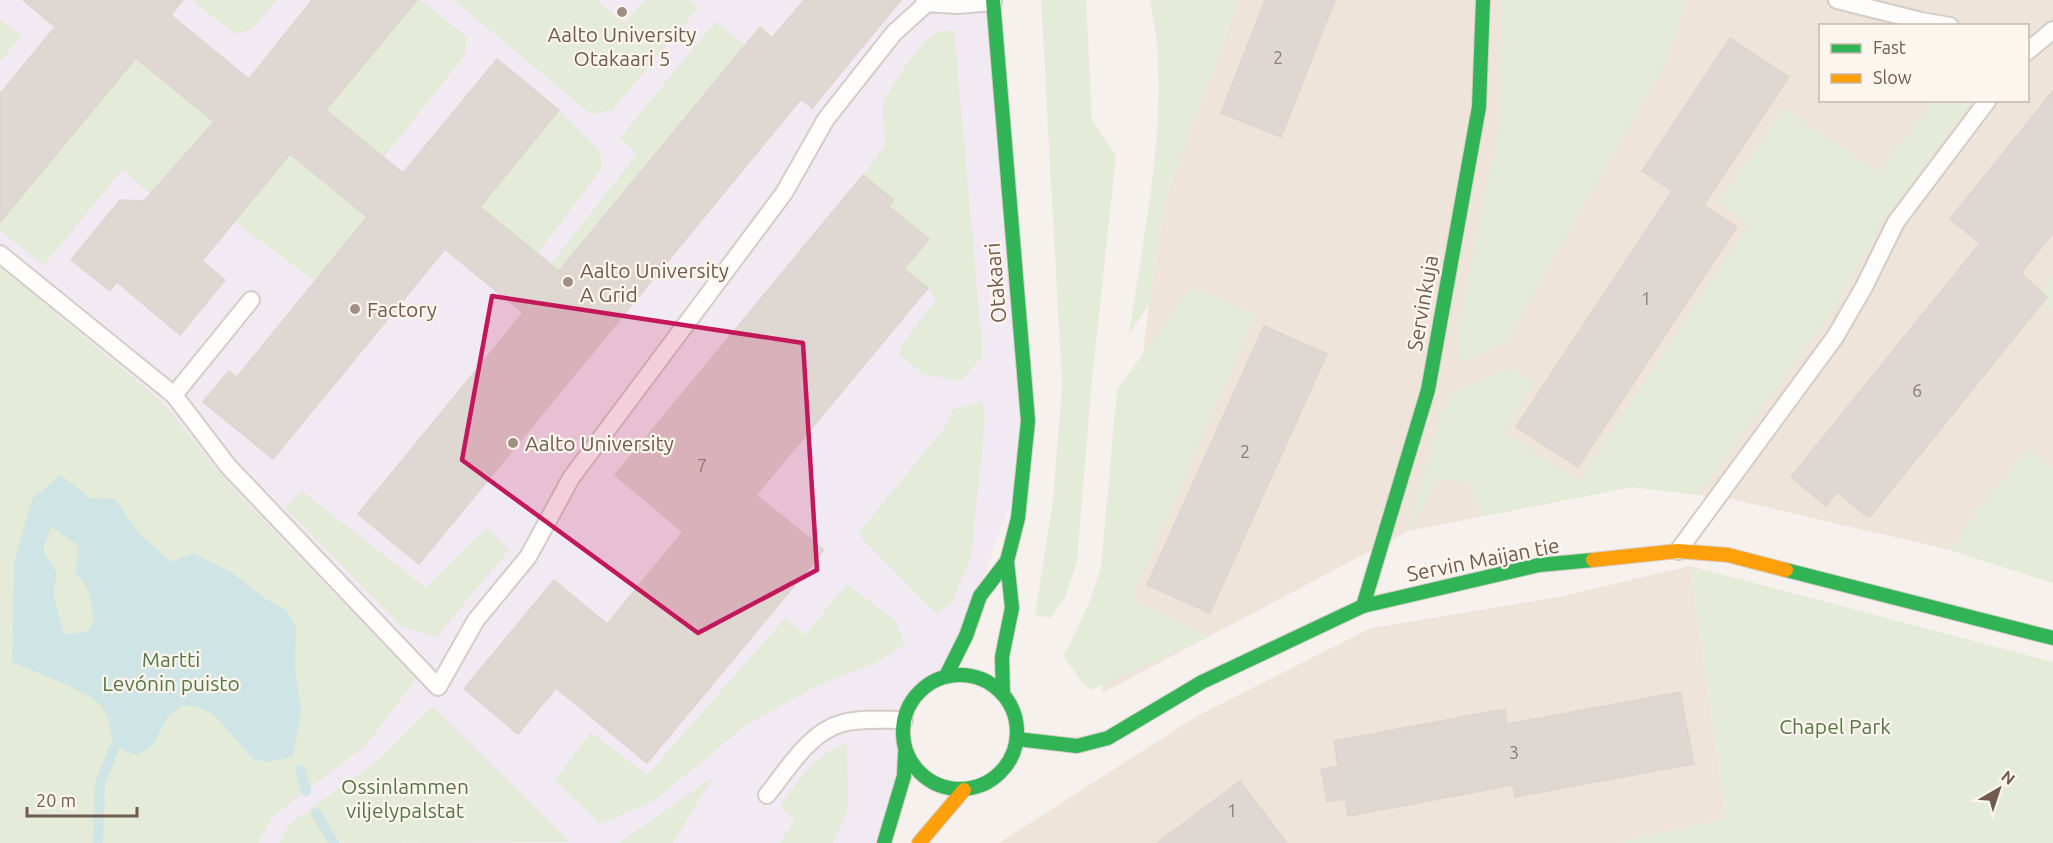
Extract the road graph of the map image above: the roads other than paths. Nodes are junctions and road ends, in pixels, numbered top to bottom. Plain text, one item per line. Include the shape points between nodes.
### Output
1 (1483, 0) edge
2 (1837, 0) edge
3 (925, 1) edge
4 (993, 1) edge
5 (1940, 24) edge
6 (2053, 30) edge
7 (2029, 50) edge
8 (1986, 102) edge
9 (0, 254) edge
10 (251, 300) dead end
11 (174, 395) junction
12 (1678, 551) junction
13 (1007, 561) junction
14 (1363, 606) junction
15 (2053, 638) edge
16 (946, 676) junction
17 (1003, 694) junction
18 (904, 720) junction
19 (1017, 739) junction
20 (905, 754) junction
21 (964, 790) junction
22 (767, 795) dead end
23 (884, 843) edge
24 (919, 843) edge

1 - 14 street, Servinkuja via 1479,107 1428,390
2 - 5 lane
3 - 4 lane via 957,5
3 - 11 lane via 894,33 826,119 784,193 571,478 528,557 476,620 438,687 228,466
4 - 13 street, Otakaari via 1028,421 1018,518
6 - 7 lane
8 - 12 lane via 1896,222 1835,337
9 - 11 lane
10 - 11 lane
12 - 14 street, Servin Maijan tie via 1539,565
12 - 15 street, Servin Maijan tie via 1728,555
13 - 16 street, Otakaari via 980,596
13 - 17 street, Otakaari via 1012,608 1002,657
14 - 19 street, Servin Maijan tie via 1202,682 1108,738 1077,746
16 - 17 street via 983,679
16 - 18 street via 919,692
17 - 19 street via 1016,718
18 - 20 street
18 - 22 lane via 845,722 831,727 813,740
19 - 21 street via 1009,763 998,776
20 - 21 street via 919,773 932,782
20 - 23 street via 904,776
21 - 24 street

